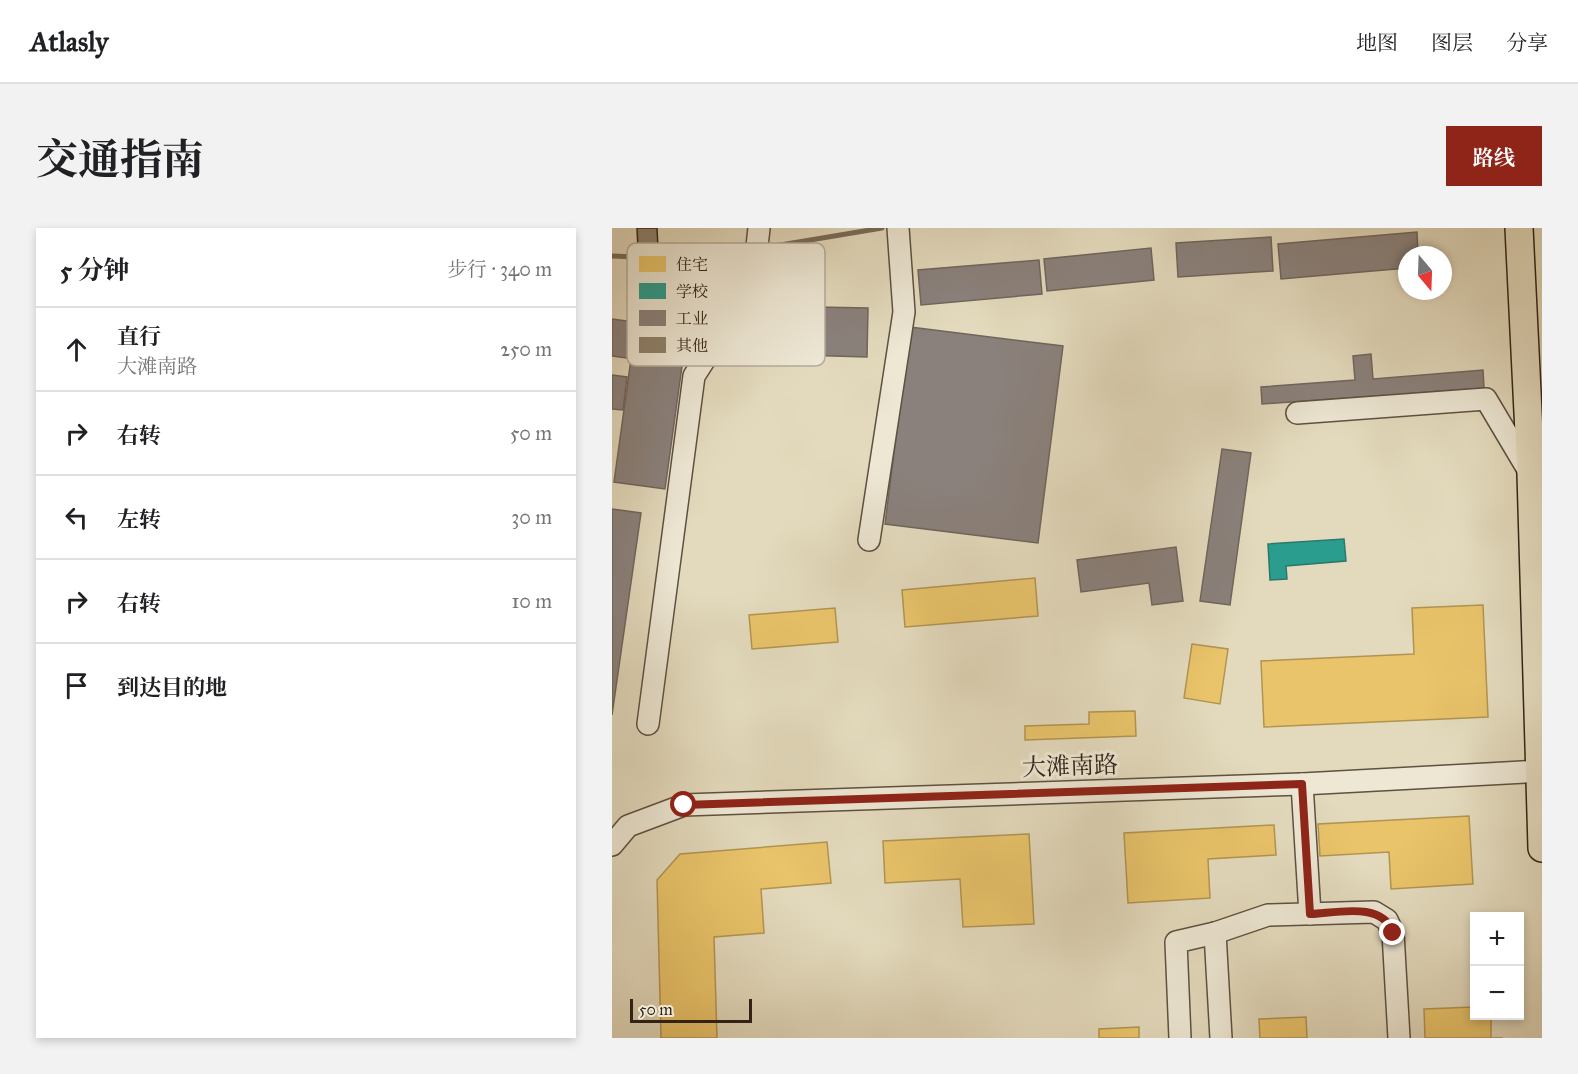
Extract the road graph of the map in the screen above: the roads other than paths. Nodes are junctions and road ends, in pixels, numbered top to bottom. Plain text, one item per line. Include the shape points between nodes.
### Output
1 (1519, 228) edge
2 (898, 234) edge
3 (700, 366) edge
4 (1297, 413) dead end
5 (1536, 475) edge
6 (869, 540) dead end
7 (648, 724) dead end
8 (1540, 771) edge
9 (1302, 784) junction
10 (612, 845) edge
11 (1542, 848) edge
12 (1310, 914) junction
13 (1215, 933) junction
14 (1180, 1038) edge
15 (1221, 1038) edge
16 (1399, 1038) edge

1 - 5 main road
2 - 6 street via 904,312
3 - 7 street via 694,376
4 - 5 street via 1486,399
5 - 8 main road
8 - 9 street, 大滩南路
8 - 11 main road
9 - 10 street, 大滩南路 via 684,805 628,825
9 - 12 street
12 - 13 street via 1268,915
12 - 16 street via 1374,912 1387,920 1393,933
13 - 14 street via 1176,942
13 - 15 street

